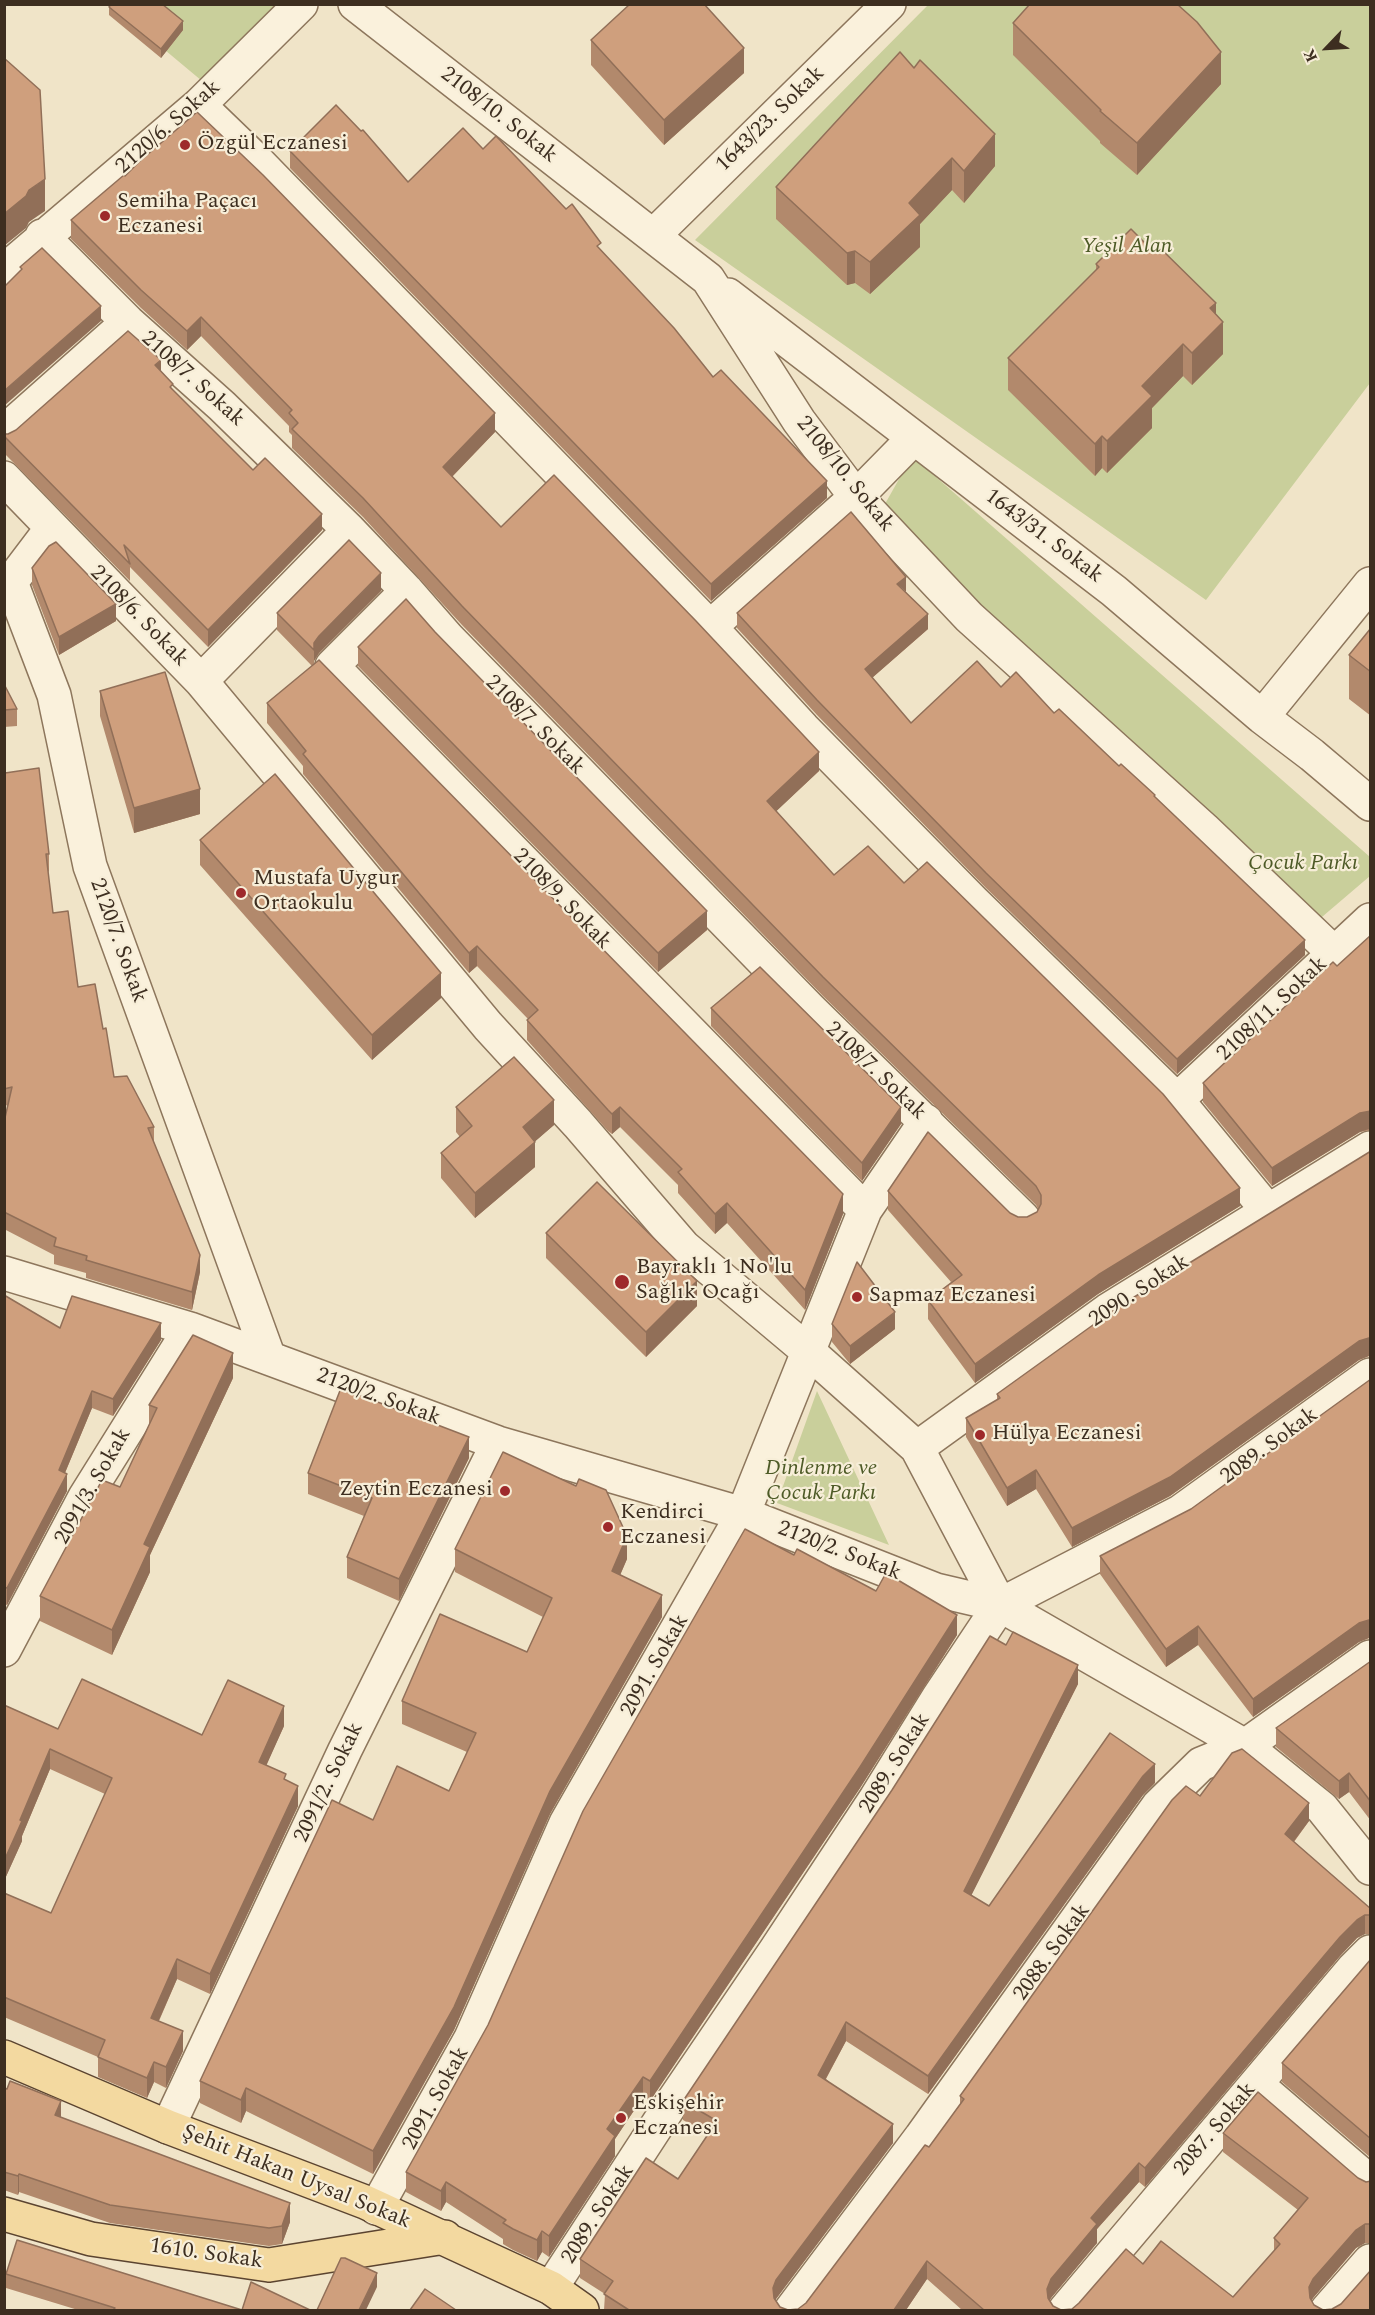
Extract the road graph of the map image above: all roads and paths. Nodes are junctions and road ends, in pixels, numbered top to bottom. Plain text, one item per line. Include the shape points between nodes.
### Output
1 (301, 4) edge
2 (355, 4) edge
3 (889, 4) edge
4 (199, 105) junction
5 (653, 236) junction
6 (42, 237) junction
7 (4, 271) edge
8 (708, 279) junction
9 (128, 322) junction
10 (4, 432) edge
11 (914, 438) junction
12 (4, 478) edge
13 (856, 497) junction
14 (52, 528) junction
15 (349, 530) junction
16 (1371, 584) edge
17 (407, 591) junction
18 (710, 627) junction
19 (201, 681) junction
20 (1262, 717) junction
21 (1371, 804) edge
22 (1371, 920) edge
23 (1334, 953) junction
24 (1177, 1100) junction
25 (926, 1121) junction
26 (1371, 1148) edge
27 (865, 1210) junction
28 (1268, 1211) junction
29 (1023, 1218) edge
30 (4, 1273) edge
31 (190, 1329) junction
32 (809, 1352) junction
33 (269, 1358) junction
34 (1371, 1375) edge
35 (498, 1443) junction
36 (917, 1448) junction
37 (743, 1514) junction
38 (1000, 1605) junction
39 (4, 1650) edge
40 (1371, 1657) edge
41 (1245, 1746) junction
42 (1371, 1868) edge
43 (1371, 1952) edge
44 (4, 2057) edge
45 (1256, 2084) junction
46 (168, 2127) junction
47 (1371, 2182) edge
48 (376, 2208) junction
49 (4, 2214) edge
50 (445, 2238) junction
51 (1371, 2260) edge
52 (551, 2288) junction
53 (582, 2310) edge
54 (791, 2310) edge
55 (1065, 2310) edge
56 (1327, 2310) edge

1 - 4 street, 2120/6. Sokak
2 - 5 street, 2108/10. Sokak
3 - 5 street, 1643/23. Sokak
4 - 6 street, 2120/6. Sokak
4 - 18 street
5 - 8 street, 2108/10. Sokak
6 - 7 street, 2120/6. Sokak
6 - 9 street, 2108/7. Sokak
8 - 11 street, 1643/31. Sokak
8 - 13 street, 2108/10. Sokak via 799,421
9 - 10 street
9 - 15 street, 2108/7. Sokak via 222,406
11 - 13 street
11 - 20 street, 1643/31. Sokak via 1114,591
12 - 14 street, 2108/6. Sokak
13 - 18 street
13 - 23 street, 2108/10. Sokak via 969,617 1204,828
14 - 19 street, 2108/6. Sokak
14 - 33 street, 2120/7. Sokak via 11,582 54,695 90,866
15 - 17 street, 2108/7. Sokak
15 - 19 street, 2108/6. Sokak
16 - 20 street
17 - 25 street, 2108/7. Sokak via 448,638 802,1000
17 - 27 street, 2108/9. Sokak via 332,666
18 - 24 street via 973,901
19 - 32 street via 488,1026 684,1247
20 - 21 street, 1643/31. Sokak
22 - 23 street, 2108/11. Sokak
23 - 24 street, 2108/11. Sokak
24 - 28 street
25 - 27 street, 2091. Sokak
25 - 29 street, 2108/7. Sokak
26 - 28 street, 2090. Sokak
27 - 32 street, 2091. Sokak
28 - 36 street, 2090. Sokak via 1108,1310
30 - 31 street, 2120/2. Sokak
31 - 33 street, 2120/2. Sokak
31 - 39 street, 2091/3. Sokak via 85,1497
32 - 36 street
32 - 37 street, 2091. Sokak
33 - 35 street, 2120/2. Sokak
34 - 38 street, 2089. Sokak via 1180,1512
35 - 37 street, 2120/2. Sokak
35 - 46 street, 2091/2. Sokak via 345,1750
36 - 38 street
37 - 38 street, 2120/2. Sokak via 936,1590
37 - 48 street, 2091. Sokak via 566,1823 471,2038
38 - 41 street, 2120/2. Sokak
38 - 52 street, 2089. Sokak
40 - 41 street, 2088. Sokak
41 - 42 street, 2120/2. Sokak via 1322,1808
41 - 54 street, 2088. Sokak via 1201,1764 1158,1806 921,2138
43 - 45 street, 2087. Sokak
44 - 46 main road, Şehit Hakan Uysal Sokak
45 - 47 street
45 - 55 street, 2087. Sokak
46 - 48 main road, Şehit Hakan Uysal Sokak
48 - 50 main road, Şehit Hakan Uysal Sokak
49 - 50 main road, 1610. Sokak via 91,2239 269,2265
50 - 52 main road, Şehit Hakan Uysal Sokak
51 - 56 street
52 - 53 main road, Şehit Hakan Uysal Sokak

